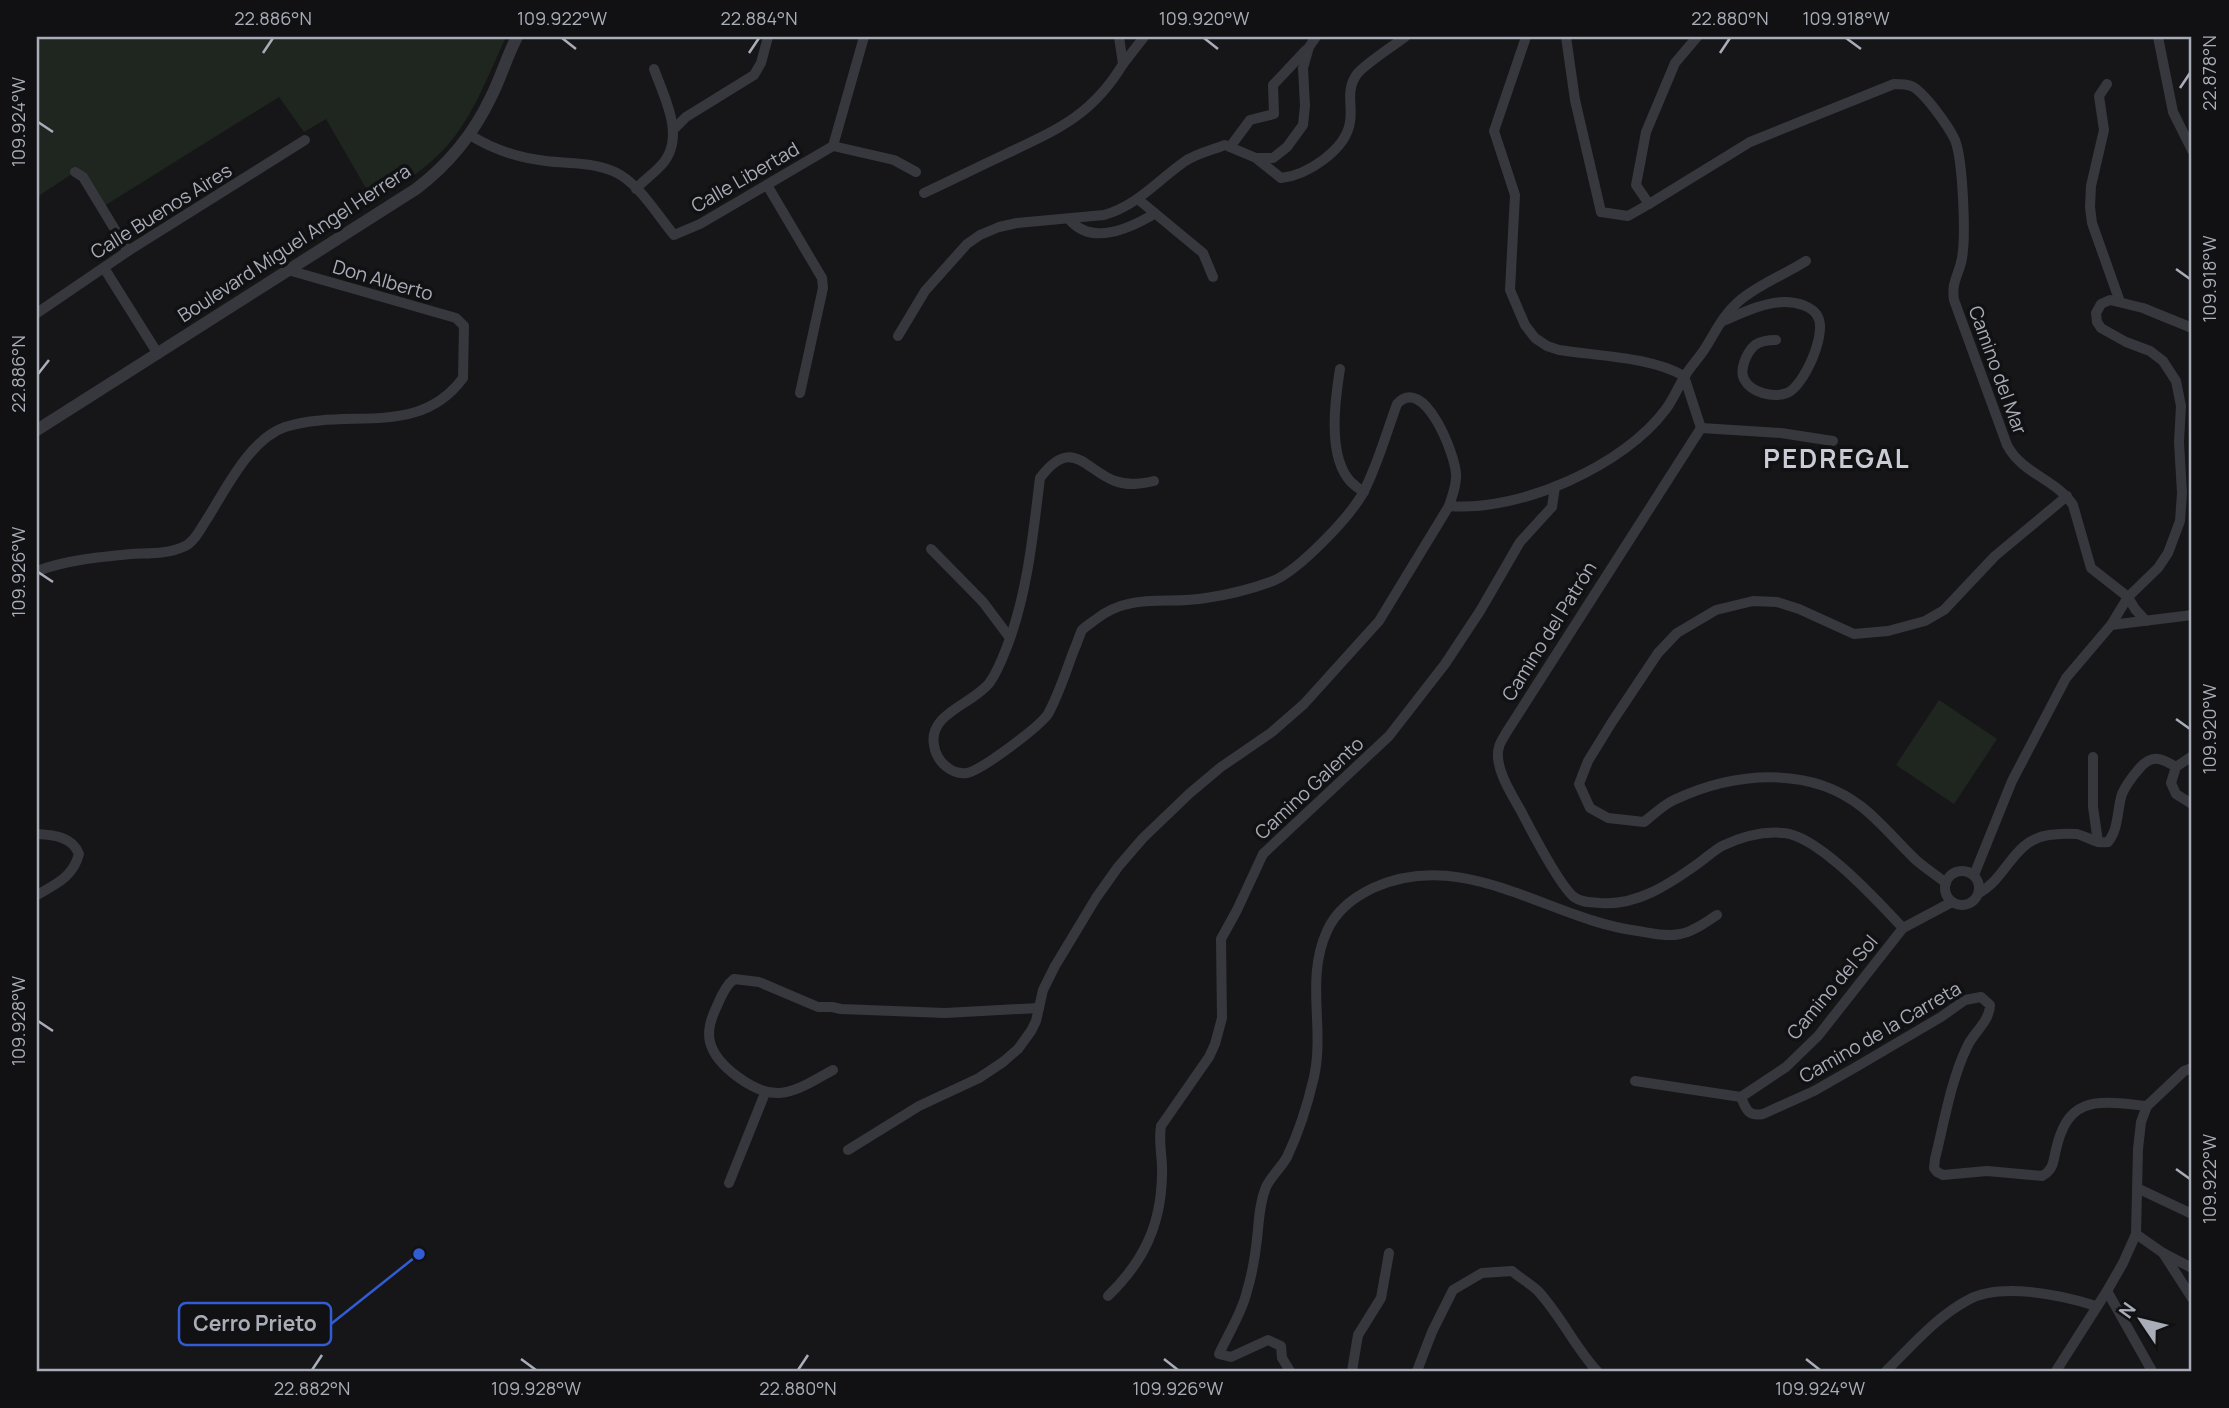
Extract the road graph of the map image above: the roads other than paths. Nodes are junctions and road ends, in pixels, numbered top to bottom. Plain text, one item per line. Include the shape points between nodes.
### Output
1 (517, 37) edge
2 (768, 37) edge
3 (864, 37) edge
4 (1119, 37) edge
5 (1144, 37) edge
6 (1316, 37) edge
7 (1405, 37) edge
8 (1525, 37) edge
9 (1566, 37) edge
10 (1697, 37) edge
11 (2158, 37) edge
12 (1309, 47) junction
13 (1123, 64) junction
14 (654, 69) dead end
15 (2107, 84) dead end
16 (674, 129) junction
17 (470, 135) junction
18 (305, 140) dead end
19 (833, 146) junction
20 (1230, 147) junction
21 (2192, 150) edge
22 (1256, 159) junction
23 (75, 172) dead end
24 (916, 172) dead end
25 (767, 185) junction
26 (636, 189) junction
27 (924, 193) dead end
28 (1139, 200) junction
29 (1649, 204) junction
30 (1154, 214) junction
31 (1069, 219) junction
32 (128, 251) junction
33 (1806, 261) dead end
34 (104, 268) junction
35 (288, 270) junction
36 (1213, 277) dead end
37 (2120, 302) junction
38 (37, 313) edge
39 (1720, 322) junction
40 (2192, 328) edge
41 (898, 336) dead end
42 (1776, 340) dead end
43 (158, 354) junction
44 (1340, 369) dead end
45 (1685, 376) junction
46 (800, 393) dead end
47 (1701, 428) junction
48 (37, 430) edge
49 (1833, 441) dead end
50 (1154, 481) dead end
51 (1555, 487) junction
52 (1364, 492) junction
53 (2067, 496) junction
54 (1449, 506) junction
55 (930, 549) dead end
56 (37, 571) edge
57 (2128, 597) junction
58 (2192, 615) edge
59 (2146, 621) junction
60 (2111, 625) junction
61 (1010, 638) junction
62 (2093, 757) dead end
63 (2192, 757) edge
64 (2176, 767) junction
65 (2192, 804) edge
66 (37, 834) edge
67 (2098, 842) junction
68 (1974, 875) junction
69 (1946, 883) junction
70 (1979, 894) junction
71 (37, 895) edge
72 (1584, 902) junction
73 (1952, 902) junction
74 (1563, 910) junction
75 (1717, 915) dead end
76 (1903, 929) junction
77 (1039, 1008) junction
78 (2192, 1068) edge
79 (833, 1070) dead end
80 (1635, 1082) dead end
81 (765, 1093) junction
82 (1741, 1097) junction
83 (2147, 1106) junction
84 (848, 1150) dead end
85 (729, 1183) dead end
86 (2137, 1188) junction
87 (2192, 1214) edge
88 (2136, 1234) junction
89 (1389, 1253) dead end
90 (2163, 1253) junction
91 (2192, 1268) edge
92 (2107, 1292) junction
93 (1108, 1296) dead end
94 (2192, 1298) edge
95 (2096, 1306) junction
96 (1290, 1371) edge
97 (1352, 1371) edge
98 (1416, 1371) edge
99 (1597, 1371) edge
100 (1886, 1371) edge
101 (2056, 1371) edge
102 (2152, 1371) edge

1 - 17 street, Boulevard Miguel Angel Herrera
2 - 16 street via 754,75
3 - 19 street
4 - 13 street
5 - 13 street
6 - 12 street
7 - 22 street via 1357,74 1349,96 1350,123 1329,156 1296,176 1281,178
8 - 45 street via 1494,131 1515,195 1510,290 1525,325 1535,338 1559,350 1644,362
9 - 29 street, Camino del Mar via 1575,100 1601,212 1628,216
10 - 29 street via 1675,63 1646,132 1636,185
11 - 21 street via 2173,112
12 - 20 street via 1273,85 1275,114 1250,120
12 - 22 street via 1303,68 1303,125 1273,158
13 - 27 street via 1103,93 1062,127
14 - 16 street
15 - 37 street via 2099,96 2104,130 2090,207
16 - 26 street via 663,164
17 - 26 street via 515,156 597,166 617,173
17 - 35 street, Boulevard Miguel Angel Herrera via 415,189
18 - 32 street, Calle Buenos Aires
19 - 24 street via 894,160
19 - 25 street, Calle Libertad
20 - 22 street
20 - 28 street via 1186,160
23 - 32 street via 83,177
25 - 26 street, Calle Libertad via 674,235
25 - 46 street via 822,278
28 - 30 street
28 - 31 street via 1104,215
29 - 53 street, Camino del Mar via 1749,142 1894,84 1913,86 1955,140 1964,239 1952,288 1954,300 2007,445 2024,467
30 - 31 street via 1125,230 1090,233 1076,229
30 - 36 street via 1203,253
31 - 41 street via 1017,223 980,234 925,291
32 - 34 street, Calle Buenos Aires
33 - 39 street via 1753,291
34 - 38 street, Calle Buenos Aires
34 - 43 street
35 - 43 street, Boulevard Miguel Angel Herrera
35 - 56 street, Don Alberto via 456,318 464,326 463,378 442,401 411,415 318,420 284,428 259,443 185,547 83,559
37 - 40 street
37 - 57 street via 2101,304 2097,322 2163,361 2176,381 2181,406 2180,521 2158,568
39 - 42 street via 1781,302 1809,308 1818,317 1821,329 1807,373 1788,393 1774,395 1749,386 1742,377 1747,355 1756,344
39 - 45 street
43 - 48 street, Boulevard Miguel Angel Herrera
44 - 52 street via 1335,434 1340,463 1350,481
45 - 47 street
45 - 51 street via 1665,410 1640,438
47 - 49 street
47 - 72 street, Camino del Patrón via 1499,747 1503,777 1536,840 1567,890
50 - 61 street via 1116,482 1072,457 1048,467 1040,478 1026,583
51 - 54 street via 1493,505
51 - 93 street, Camino Galento via 1552,507 1520,542 1445,664 1389,736 1272,845 1257,865 1221,939 1222,1018 1215,1044 1161,1126 1162,1184 1155,1227 1144,1252
52 - 54 street via 1397,404 1409,395 1430,409 1451,453 1456,484
52 - 61 street via 1327,539 1275,580 1205,598 1124,603 1100,616 1082,631 1047,715 1022,739 968,773 953,772 934,746 935,728 942,717 989,683
53 - 57 street via 2091,568
53 - 69 street via 1995,556 1944,610 1925,621 1854,634 1799,609 1753,601 1716,610 1677,633 1658,653 1612,722 1579,784 1590,808 1608,818 1644,822 1672,801 1745,778 1782,777 1827,786 1862,807
54 - 77 street via 1379,621 1304,704 1189,793 1118,867 1055,966 1042,990
55 - 61 street via 984,602
57 - 59 street
57 - 60 street
58 - 59 street
59 - 60 street
60 - 68 street via 2066,678 2012,781
62 - 67 street
63 - 64 street
64 - 65 street via 2172,787
64 - 67 street via 2155,758 2145,762 2122,795 2114,834 2108,842
66 - 71 street via 59,836 79,854 64,880
67 - 70 street via 2074,834 2029,841
68 - 69 street via 1958,872
68 - 70 street
69 - 73 street
70 - 73 street via 1968,905
72 - 74 street
72 - 76 street via 1634,899 1665,886 1721,847 1749,835 1787,833 1843,869
73 - 76 street, Camino del Sol
74 - 75 street via 1626,930 1668,935 1681,934
74 - 96 street via 1473,880 1433,876 1376,887 1358,896 1333,920 1319,956 1315,983 1314,1077 1290,1148 1264,1192 1247,1294 1219,1354 1231,1357 1268,1339 1281,1346
76 - 82 street, Camino del Sol via 1818,1035 1786,1067
77 - 81 street via 945,1013 818,1007 759,982 734,979 719,1001 709,1040 725,1067
77 - 84 street via 1031,1031 1003,1062
78 - 83 street
79 - 81 street via 789,1091
80 - 82 street
81 - 85 street
82 - 83 street, Camino de la Carreta via 1747,1112 1763,1114 1814,1091 1965,1000 1982,997 1990,1011 1961,1061 1935,1159 1937,1172 2042,1176 2053,1167 2058,1141 2077,1108 2109,1102
83 - 86 street via 2141,1122
86 - 87 street
86 - 88 street
88 - 90 street
88 - 92 street
89 - 97 street via 1381,1298 1358,1335
90 - 91 street
90 - 94 street
92 - 95 street
92 - 102 street
95 - 100 street via 2041,1293 1986,1293 1944,1315
95 - 101 street
98 - 99 street via 1453,1290 1482,1273 1512,1271 1537,1290

